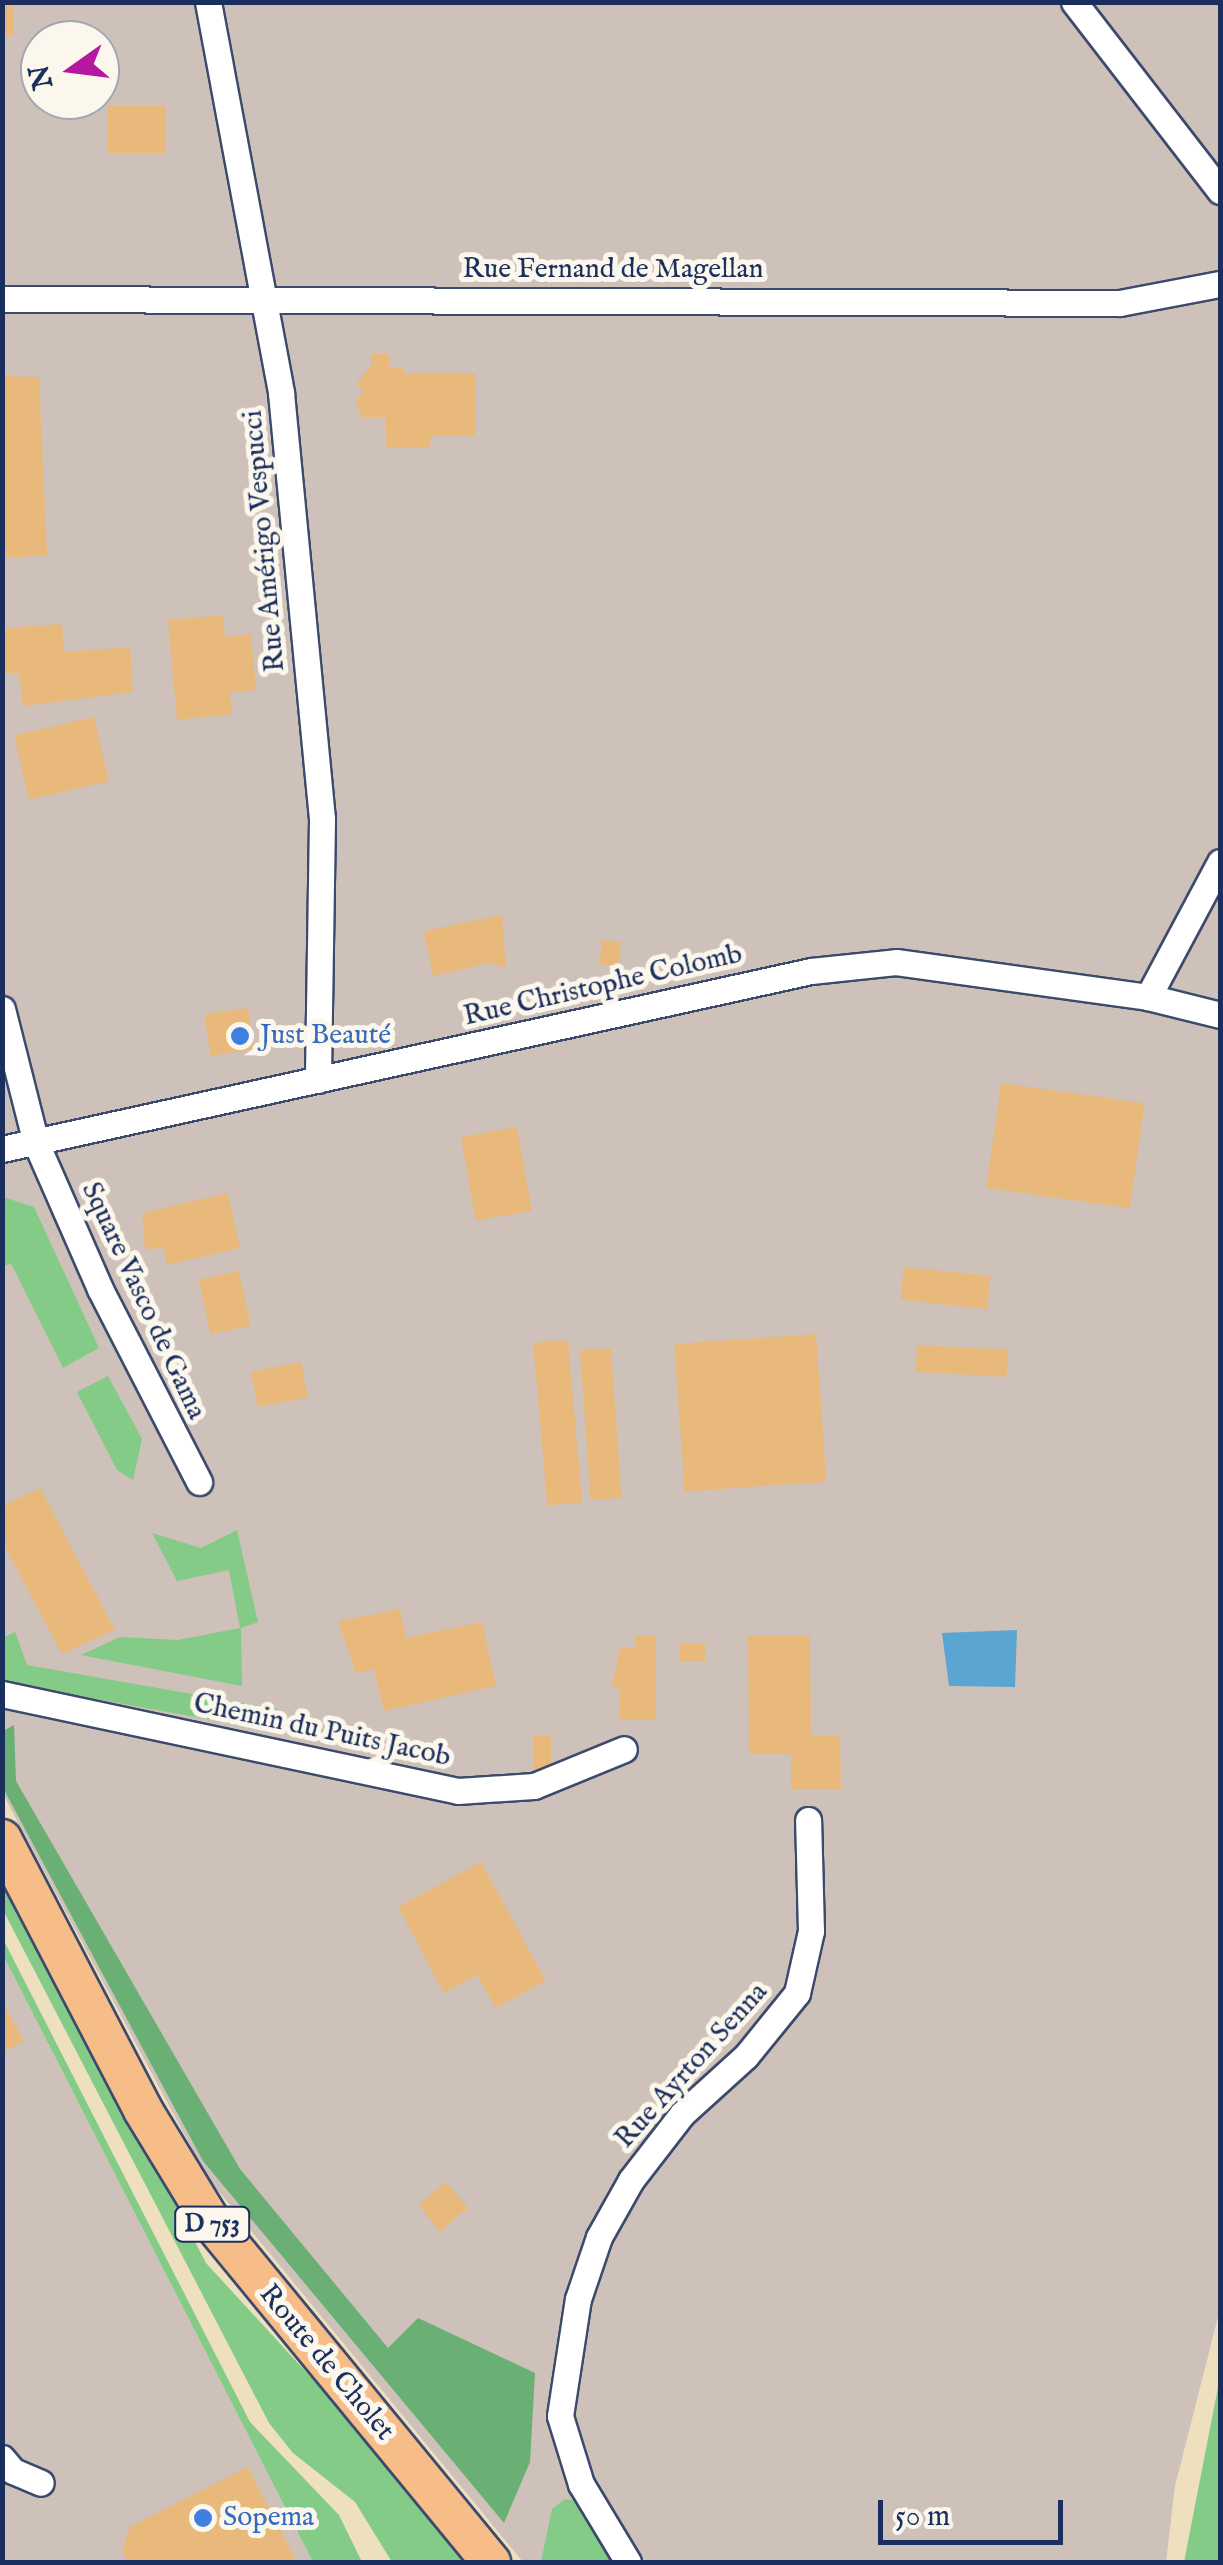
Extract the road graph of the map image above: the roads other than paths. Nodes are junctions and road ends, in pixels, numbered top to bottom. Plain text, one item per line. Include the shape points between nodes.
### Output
1 (208, 2) edge
2 (1074, 2) edge
3 (1220, 191) edge
4 (1220, 284) edge
5 (266, 297) junction
6 (2, 299) edge
7 (1220, 862) edge
8 (1148, 997) junction
9 (2, 1009) edge
10 (1220, 1015) edge
11 (318, 1080) junction
12 (36, 1143) junction
13 (2, 1148) edge
14 (199, 1482) dead end
15 (2, 1694) edge
16 (624, 1749) dead end
17 (808, 1820) dead end
18 (2, 1840) edge
19 (2, 2458) edge
20 (41, 2483) dead end
21 (491, 2562) edge
22 (628, 2562) edge

1 - 5 street, Rue Amérigo Vespucci
2 - 3 street
4 - 5 street, Rue Fernand de Magellan via 1120,304
5 - 6 street, Rue Fernand de Magellan
5 - 11 street, Rue Amérigo Vespucci via 322,819
7 - 8 street
8 - 10 street, Rue Christophe Colomb
8 - 11 street, Rue Christophe Colomb via 896,962 810,971
9 - 12 street, Square Vasco de Gama
11 - 12 street, Rue Christophe Colomb
12 - 13 street, Rue Christophe Colomb
12 - 14 street, Square Vasco de Gama via 100,1290
15 - 16 street, Chemin du Puits Jacob via 458,1791 534,1786
17 - 22 street, Rue Ayrton Senna via 811,1931 796,1994 746,2056 682,2114 631,2180 599,2236 578,2299 560,2416 581,2484
18 - 21 main road, Route de Cholet / D 753 via 143,2110 210,2220
19 - 20 street via 13,2471

